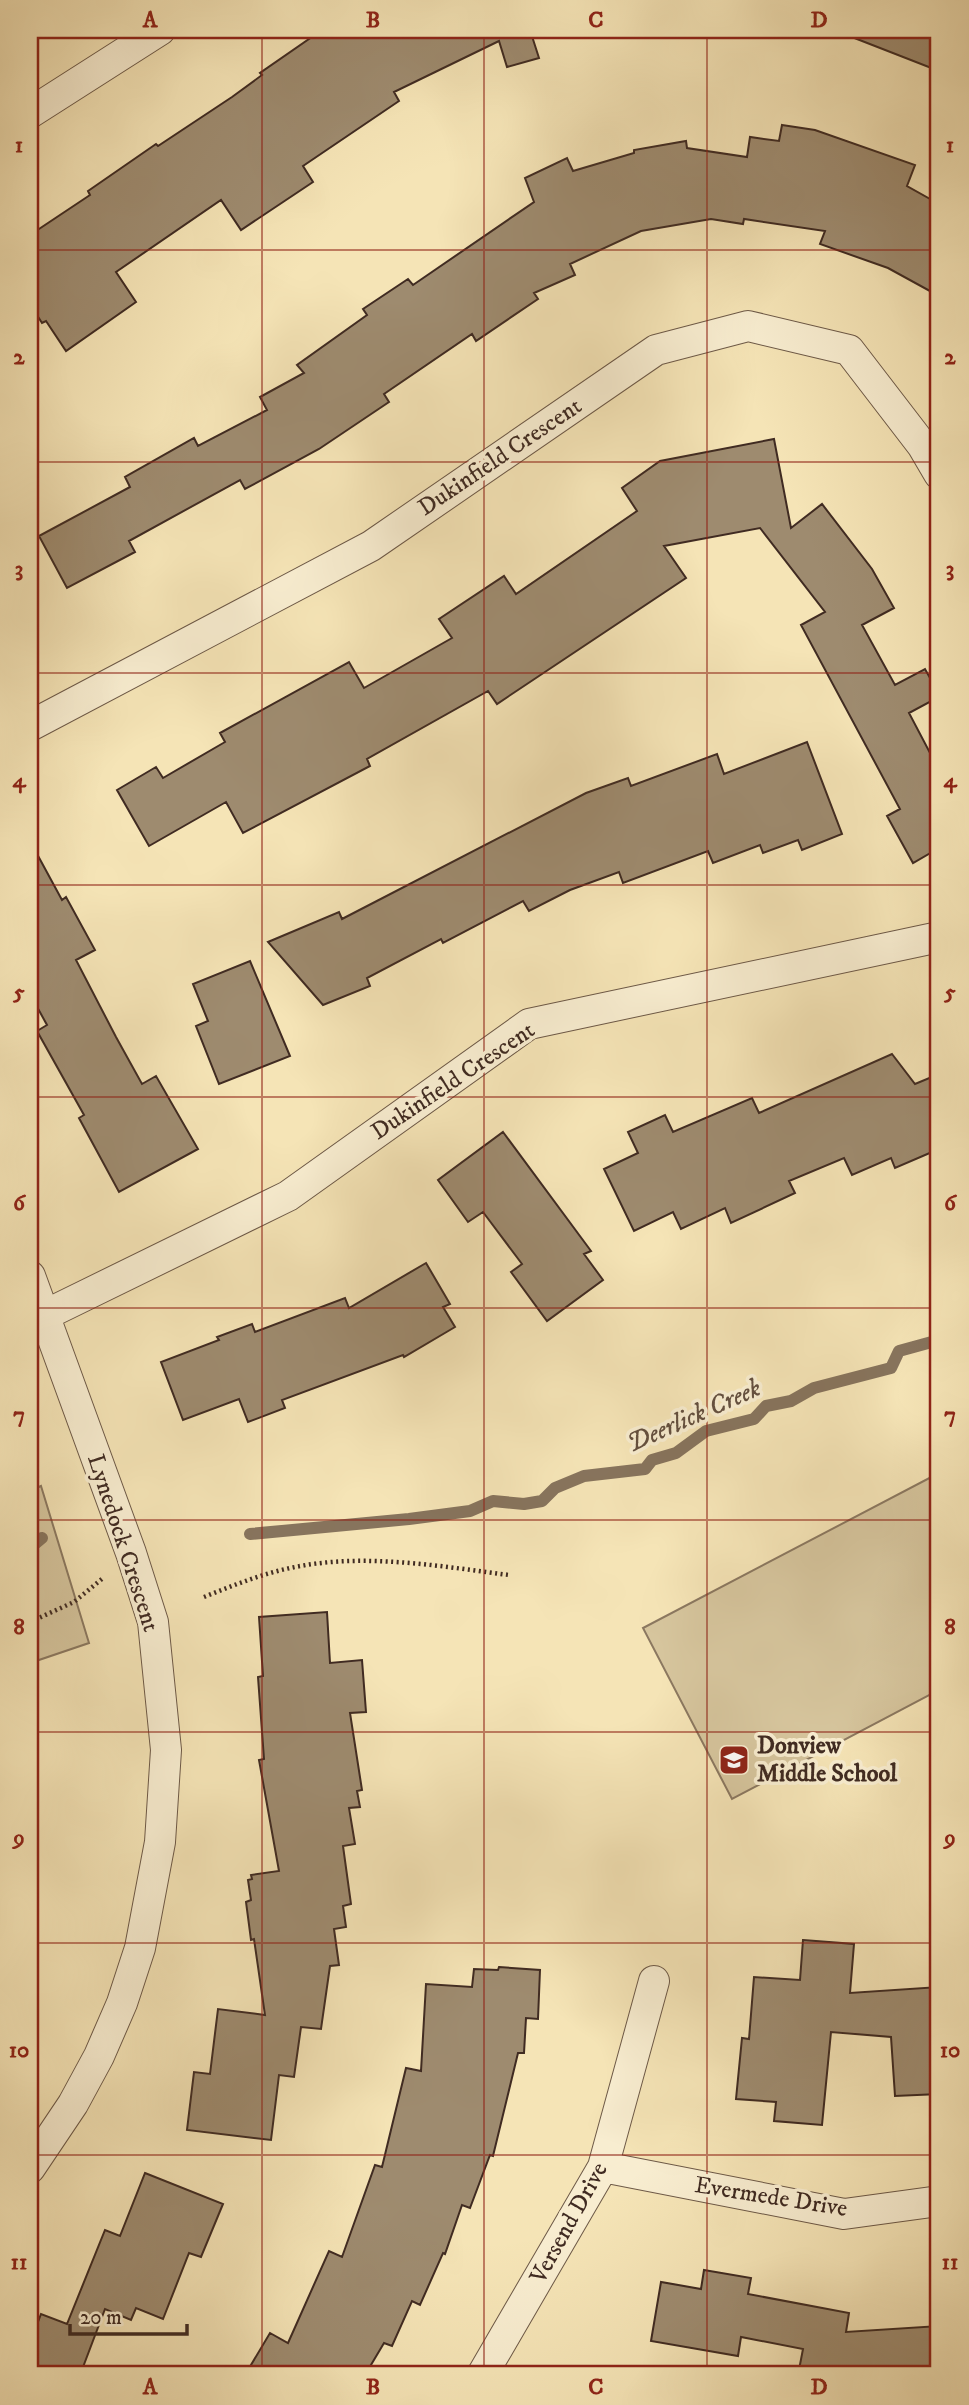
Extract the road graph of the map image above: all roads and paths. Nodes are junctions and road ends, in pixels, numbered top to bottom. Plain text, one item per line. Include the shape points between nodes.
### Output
1 (160, 30) edge
2 (30, 113) edge
3 (939, 474) edge
4 (30, 726) edge
5 (939, 937) edge
6 (30, 1276) edge
7 (45, 1315) junction
8 (131, 1553) junction
9 (509, 1575) dead end
10 (204, 1597) dead end
11 (30, 1622) edge
12 (654, 1980) dead end
13 (603, 2167) junction
14 (30, 2168) edge
15 (939, 2201) edge
16 (482, 2375) edge

1 - 2 street
3 - 4 street, Dukinfield Crescent via 849,350 748,326 656,351 371,546
5 - 7 street, Dukinfield Crescent via 529,1024 288,1196
6 - 7 street, Lynedock Crescent
7 - 8 street, Lynedock Crescent
8 - 11 path via 74,1602
8 - 14 street, Lynedock Crescent via 153,1622 166,1750 154,1880 140,1948 122,2003 74,2104
9 - 10 path via 359,1560 296,1567
12 - 13 street, Versend Drive
13 - 15 street, Evermede Drive via 844,2214
13 - 16 street, Versend Drive

